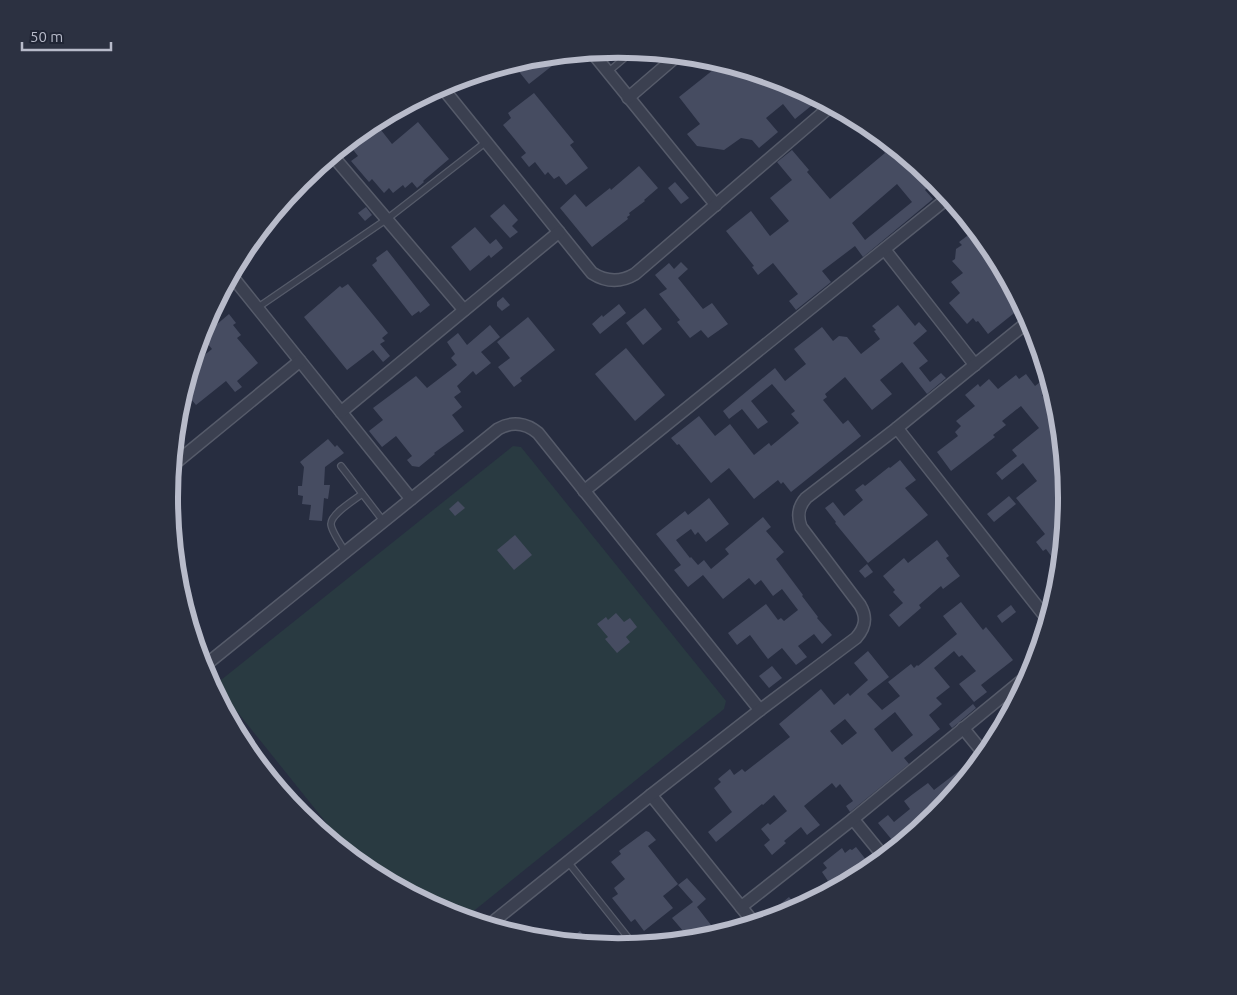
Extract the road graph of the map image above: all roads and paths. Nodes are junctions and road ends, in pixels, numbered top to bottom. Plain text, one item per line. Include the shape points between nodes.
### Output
1 (596, 58) edge
2 (625, 58) edge
3 (672, 61) edge
4 (608, 72) junction
5 (446, 93) edge
6 (628, 98) junction
7 (826, 110) edge
8 (486, 142) junction
9 (336, 160) edge
10 (944, 201) edge
11 (716, 205) junction
12 (387, 219) junction
13 (559, 232) junction
14 (885, 250) junction
15 (235, 280) edge
16 (257, 308) junction
17 (464, 310) junction
18 (1023, 325) edge
19 (300, 361) junction
20 (975, 365) junction
21 (341, 412) junction
22 (897, 428) junction
23 (180, 460) edge
24 (341, 466) dead end
25 (584, 491) junction
26 (362, 494) junction
27 (411, 499) junction
28 (384, 522) junction
29 (346, 552) junction
30 (1043, 614) edge
31 (210, 661) edge
32 (1016, 685) edge
33 (760, 710) junction
34 (963, 728) junction
35 (980, 748) edge
36 (651, 795) junction
37 (853, 818) junction
38 (880, 851) edge
39 (568, 862) junction
40 (741, 907) junction
41 (749, 917) edge
42 (496, 920) edge
43 (628, 938) edge

1 - 4 street
2 - 4 lane
3 - 6 street
4 - 6 street
5 - 8 street
6 - 11 street
7 - 11 street
8 - 12 lane
8 - 13 street
9 - 12 street
10 - 14 street
11 - 13 street via 635,274 621,280 605,280 592,273
12 - 16 lane
12 - 17 street
13 - 17 street
14 - 20 street
14 - 25 street
15 - 16 street
16 - 19 street
17 - 21 street
18 - 20 street
19 - 21 street
19 - 23 street
20 - 22 street
21 - 27 street
22 - 30 street
22 - 33 street via 806,498 799,509 802,527 864,611 864,626 856,638
24 - 26 lane
25 - 27 street via 538,433 516,423 498,429
25 - 33 street
26 - 28 lane
26 - 29 lane via 331,520 331,527
27 - 28 street
28 - 29 street
29 - 31 street
32 - 34 street
33 - 36 street
34 - 35 street
34 - 37 street
36 - 39 street
36 - 40 street
37 - 38 street
37 - 40 street
39 - 42 street
39 - 43 lane
40 - 41 street

